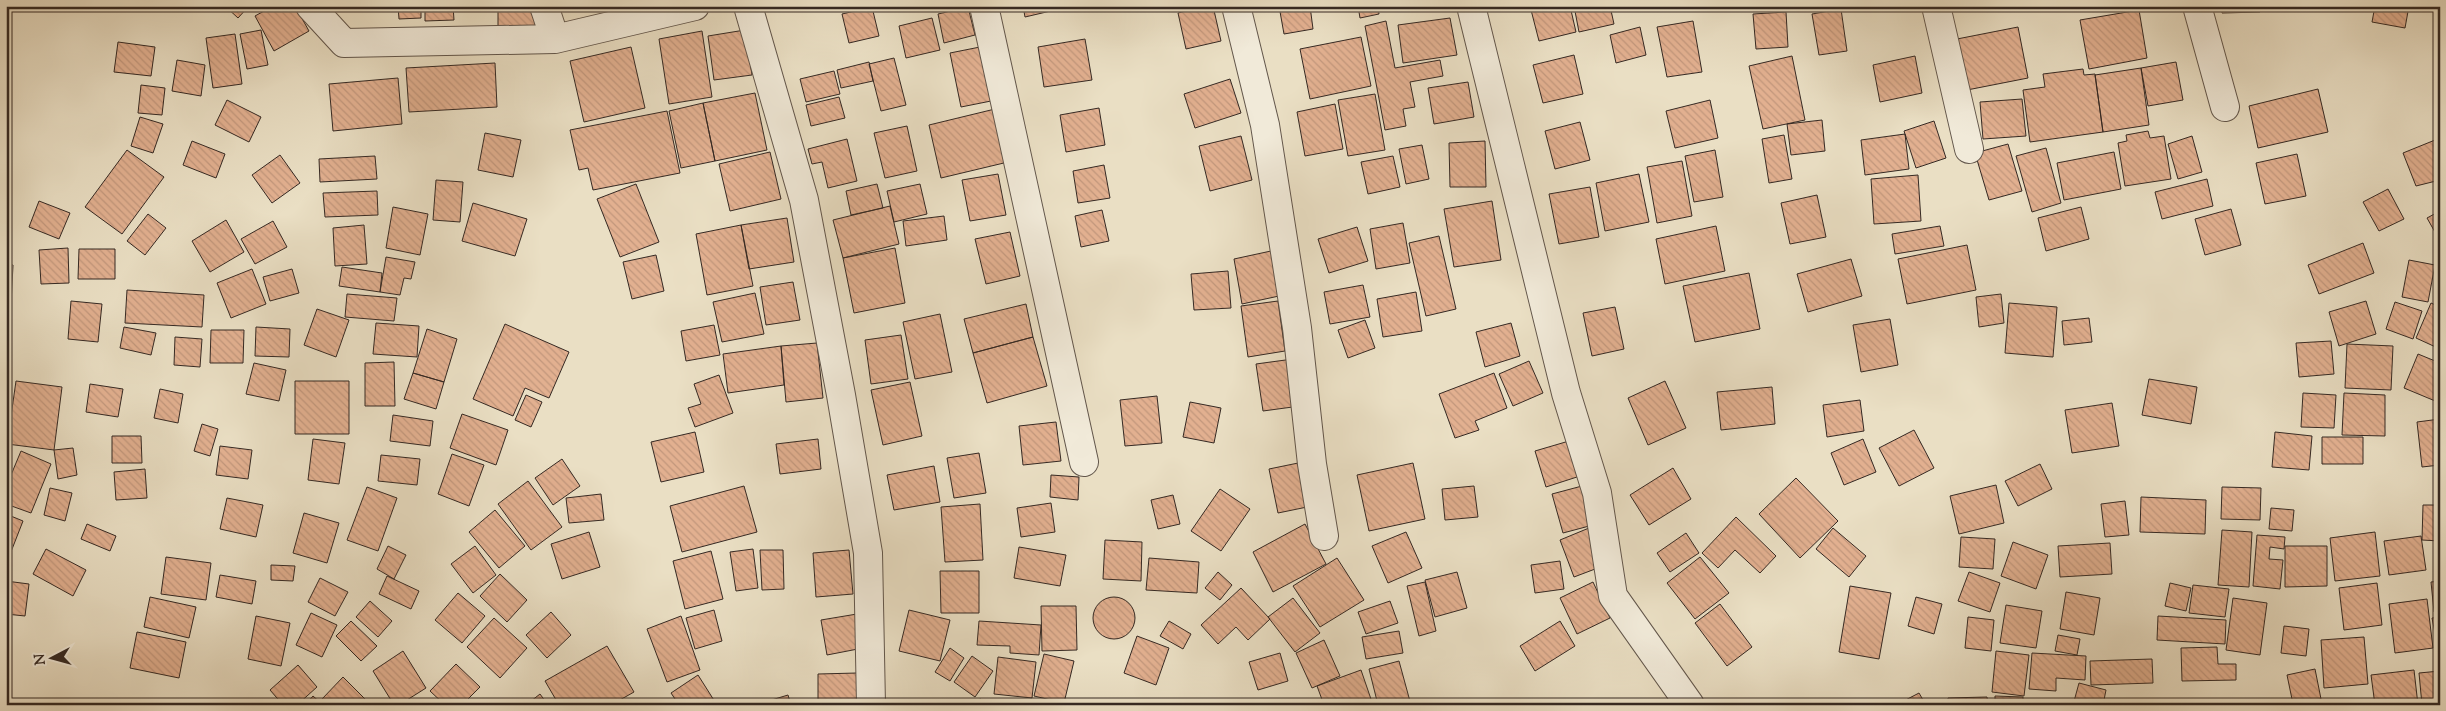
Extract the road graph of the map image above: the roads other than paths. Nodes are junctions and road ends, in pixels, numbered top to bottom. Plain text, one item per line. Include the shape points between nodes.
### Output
1 (310, 6) edge
2 (544, 6) edge
3 (695, 6) edge
4 (748, 6) edge
5 (984, 6) edge
6 (1236, 6) edge
7 (1470, 6) edge
8 (1936, 6) edge
9 (2197, 6) edge
10 (554, 39) junction
11 (2225, 107) dead end
12 (1969, 149) dead end
13 (1084, 462) dead end
14 (1324, 536) dead end
15 (871, 705) edge
16 (1690, 705) edge

1 - 10 street via 344,43
2 - 10 street
3 - 10 street
4 - 15 street via 804,200 841,395 868,552
5 - 13 street
6 - 14 street via 1265,125 1297,328 1312,464
7 - 16 street via 1566,393 1597,493 1613,596
8 - 12 street
9 - 11 street

